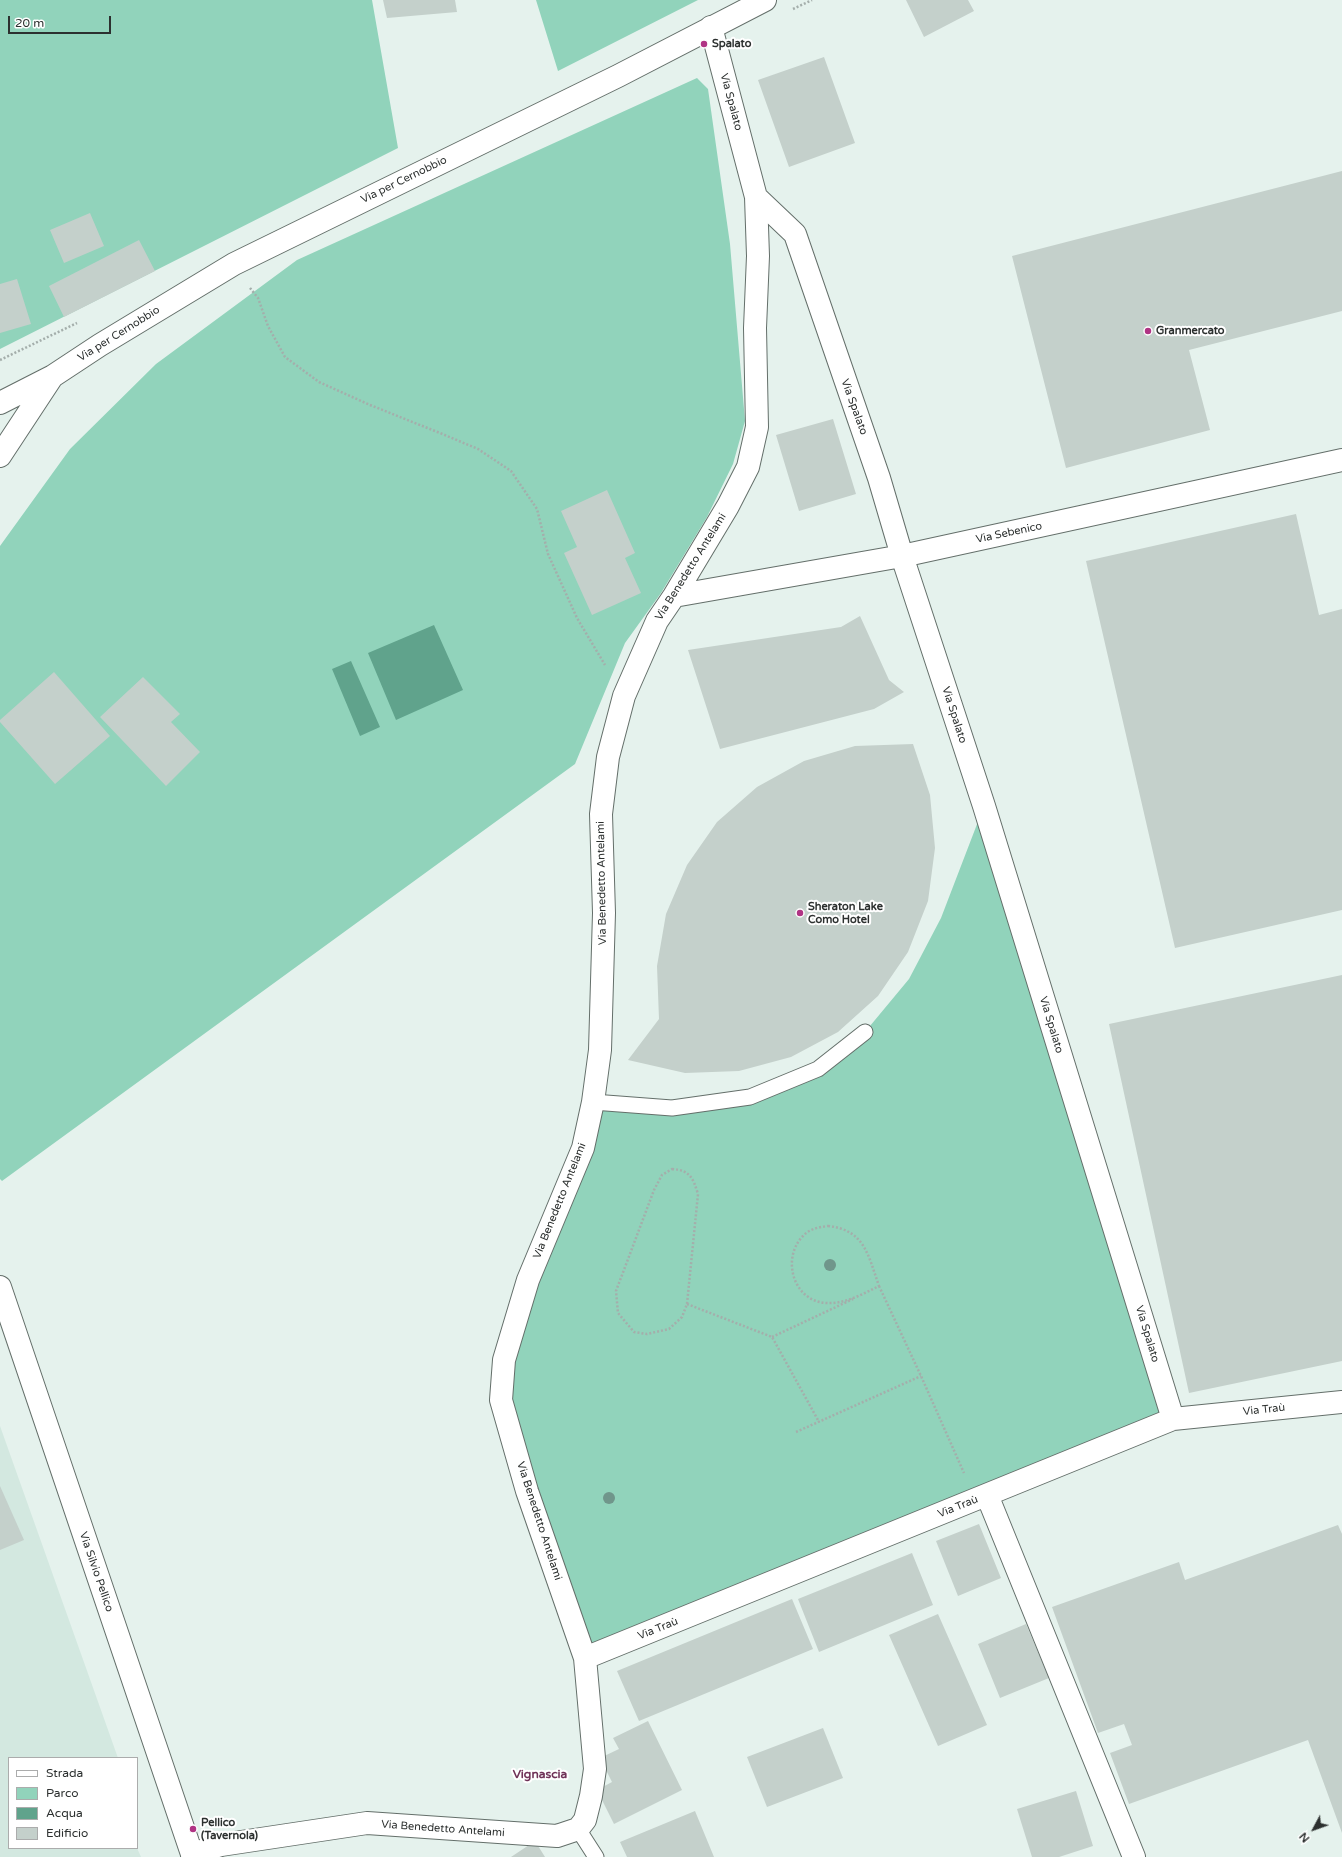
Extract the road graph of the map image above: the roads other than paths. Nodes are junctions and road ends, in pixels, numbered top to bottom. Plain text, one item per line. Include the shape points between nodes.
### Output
1 (765, 0) edge
2 (711, 27) junction
3 (756, 197) junction
4 (53, 376) junction
5 (0, 403) edge
6 (0, 456) edge
7 (1342, 460) edge
8 (902, 556) junction
9 (674, 596) junction
10 (865, 1032) dead end
11 (593, 1102) junction
12 (0, 1287) edge
13 (1342, 1402) edge
14 (1173, 1419) junction
15 (981, 1497) junction
16 (585, 1658) junction
17 (578, 1829) junction
18 (193, 1856) edge
19 (596, 1857) edge
20 (1134, 1857) edge

1 - 2 street, Via per Cernobbio
2 - 3 street, Via Spalato
2 - 4 street, Via per Cernobbio via 618,76 234,264
3 - 8 street, Via Spalato via 795,234 879,478
3 - 9 street, Via Benedetto Antelami via 757,427 748,467 728,506
4 - 5 street, Via per Cernobbio
4 - 6 street, Via per Cernobbio
7 - 8 street, Via Sebenico
8 - 9 street, Via Sebenico
8 - 14 street, Via Spalato via 986,814
9 - 11 street, Via Benedetto Antelami via 657,621 624,696 608,757 601,814 604,913 600,1050
10 - 11 lane via 818,1069 750,1097 672,1108
11 - 16 street, Via Benedetto Antelami via 583,1148 528,1280 504,1360 501,1400 527,1491
12 - 18 street, Via Silvio Pellico
13 - 14 street, Via Traù
14 - 15 street, Via Traù
15 - 16 street, Via Traù
15 - 20 street
16 - 17 street, Via Benedetto Antelami via 595,1769 588,1812
17 - 18 street, Via Benedetto Antelami via 557,1836 539,1836 367,1823 221,1845
17 - 19 lane

